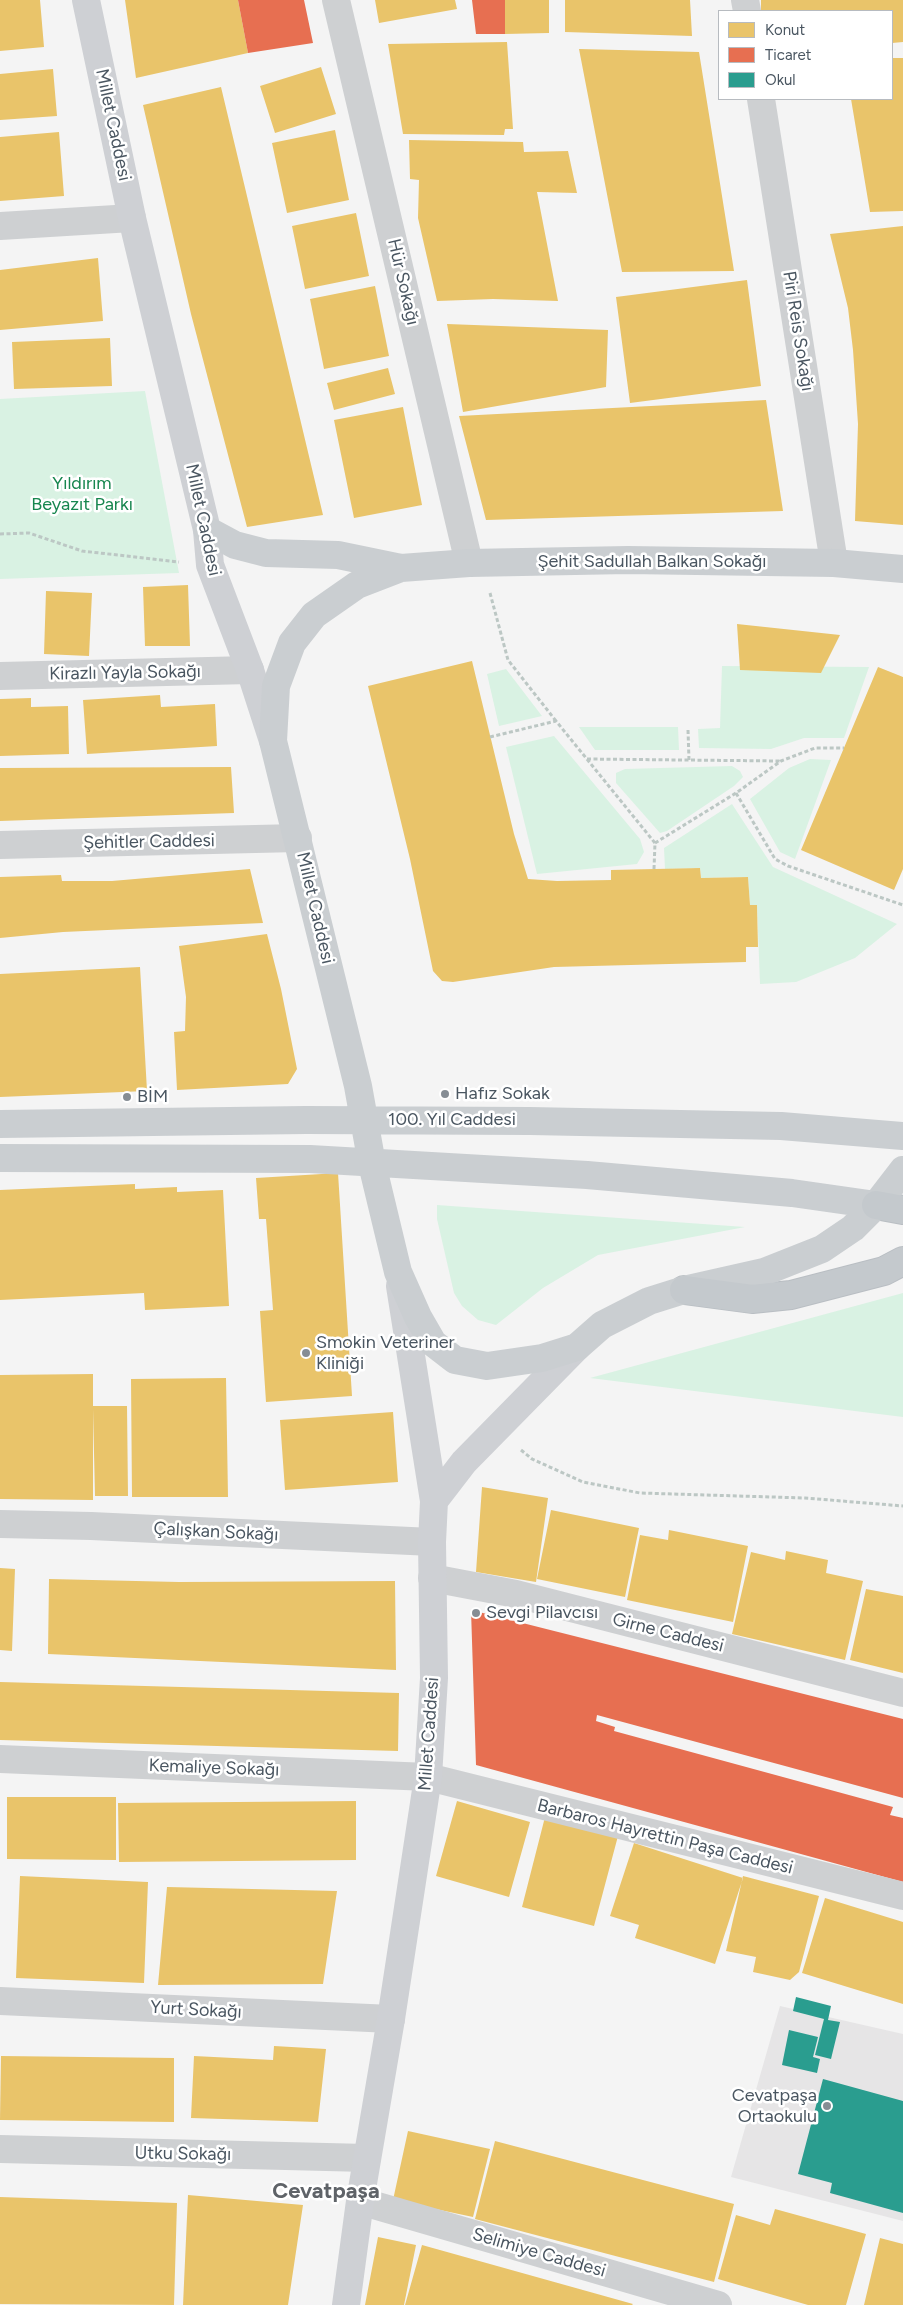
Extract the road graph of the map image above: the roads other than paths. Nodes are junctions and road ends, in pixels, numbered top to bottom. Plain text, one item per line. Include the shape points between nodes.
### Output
1 (86, 0) edge
2 (336, 0) edge
3 (761, 100) edge
4 (132, 218) junction
5 (0, 226) edge
6 (207, 530) junction
7 (476, 563) junction
8 (834, 563) junction
9 (401, 568) junction
10 (903, 569) edge
11 (250, 670) junction
12 (0, 676) edge
13 (272, 741) junction
14 (298, 838) junction
15 (0, 845) edge
16 (366, 1120) junction
17 (0, 1124) edge
18 (903, 1136) edge
19 (0, 1158) edge
20 (372, 1164) junction
21 (903, 1170) edge
22 (876, 1205) junction
23 (903, 1210) edge
24 (903, 1261) edge
25 (398, 1272) junction
26 (684, 1290) junction
27 (577, 1347) junction
28 (434, 1501) junction
29 (0, 1524) edge
30 (432, 1542) junction
31 (432, 1578) junction
32 (903, 1693) edge
33 (0, 1759) edge
34 (428, 1777) junction
35 (903, 1896) edge
36 (0, 2001) edge
37 (392, 2019) junction
38 (0, 2149) edge
39 (367, 2158) junction
40 (360, 2202) junction
41 (346, 2305) edge
42 (718, 2305) edge

1 - 4 main road, Millet Caddesi
2 - 7 street, Hür Sokağı
3 - 8 street, Piri Reis Sokağı
4 - 5 street
4 - 6 main road, Millet Caddesi
6 - 9 main road, Şehit Sadullah Balkan Sokağı via 235,544 266,553 338,555
6 - 11 main road, Millet Caddesi via 210,565
7 - 8 main road, Şehit Sadullah Balkan Sokağı via 628,560
7 - 9 main road, Şehit Sadullah Balkan Sokağı
8 - 10 main road, Şehit Sadullah Balkan Sokağı
9 - 13 main road, Şehit Sadullah Balkan Sokağı via 357,585 314,615 292,643 276,686
11 - 12 street, Kirazlı Yayla Sokağı
11 - 13 main road, Millet Caddesi
13 - 14 main road, Millet Caddesi
14 - 15 street, Şehitler Caddesi
14 - 16 main road, Millet Caddesi
16 - 17 main road, 100. Yıl Caddesi
16 - 18 main road, 100. Yıl Caddesi via 781,1126
16 - 20 main road, Millet Caddesi
19 - 20 main road via 299,1159
20 - 22 main road via 587,1175 792,1193
20 - 25 main road, Millet Caddesi
21 - 22 main road
22 - 23 highway
22 - 26 main road via 853,1228 813,1253 764,1272
24 - 26 highway via 884,1271 791,1295 752,1299
25 - 27 main road via 433,1343 455,1360 487,1366 542,1358
25 - 28 main road, Millet Caddesi
26 - 27 main road via 641,1305 602,1326
27 - 28 main road via 464,1462
28 - 30 main road, Millet Caddesi
29 - 30 street, Çalışkan Sokağı
30 - 31 main road, Millet Caddesi
31 - 32 street, Girne Caddesi via 516,1594
31 - 34 main road, Millet Caddesi via 434,1678
33 - 34 street, Kemaliye Sokağı
34 - 35 street, Barbaros Hayrettin Paşa Caddesi
34 - 37 main road, Millet Caddesi
36 - 37 street, Yurt Sokağı
37 - 39 main road, Millet Caddesi
38 - 39 street, Utku Sokağı
39 - 40 main road, Millet Caddesi
40 - 41 main road, Millet Caddesi
40 - 42 street, Selimiye Caddesi

